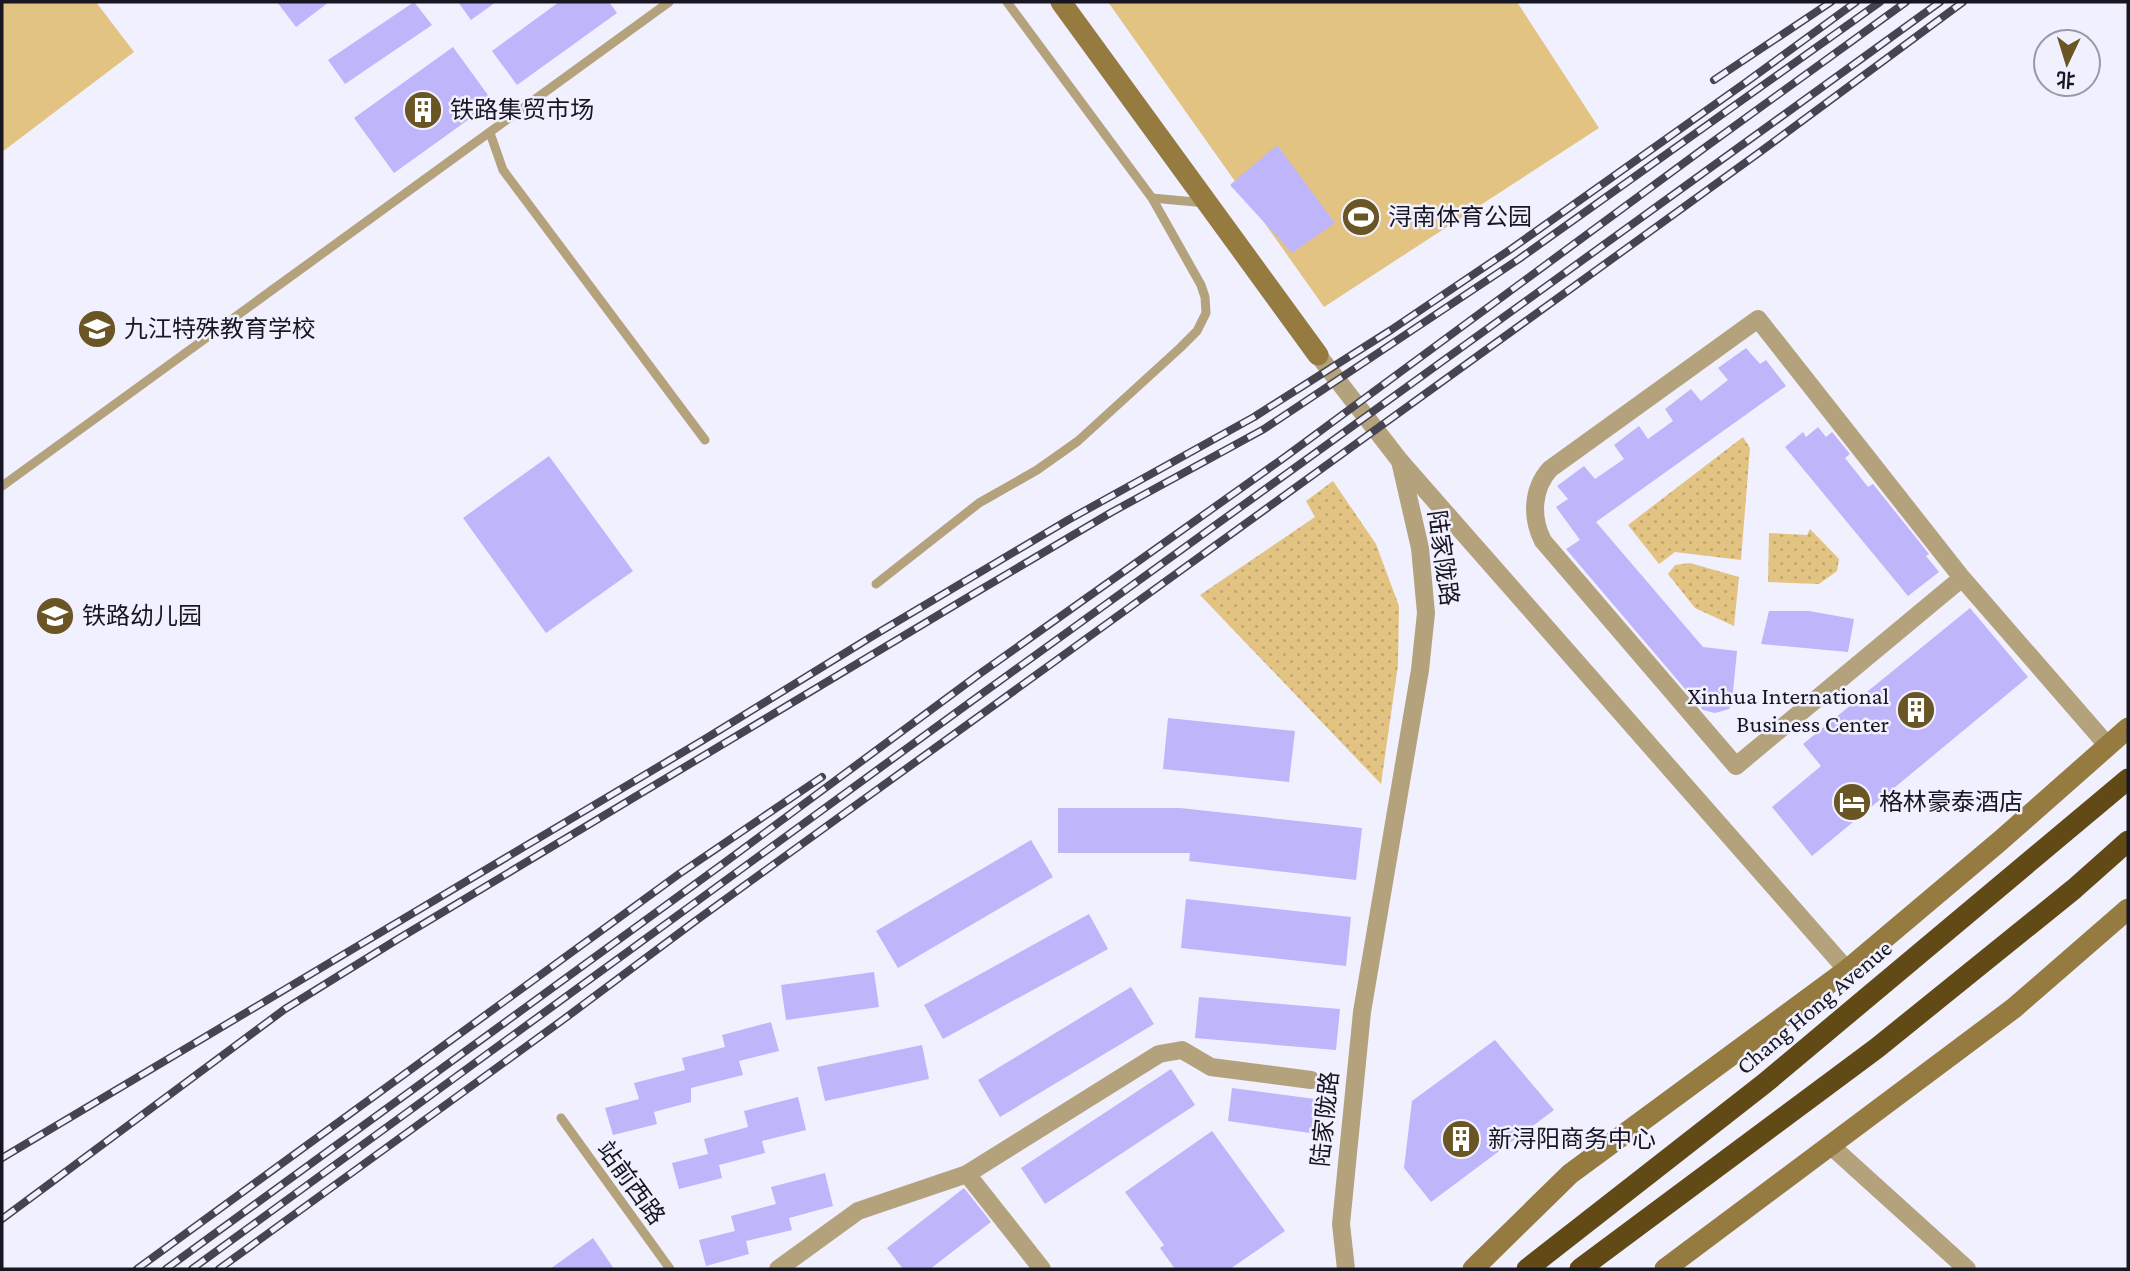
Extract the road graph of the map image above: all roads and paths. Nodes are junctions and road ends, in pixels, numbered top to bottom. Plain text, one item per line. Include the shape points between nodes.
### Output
1 (669, 2) edge
2 (1007, 2) edge
3 (1061, 2) edge
4 (490, 133) junction
5 (1152, 198) junction
6 (1207, 203) junction
7 (1318, 355) joint
8 (705, 440) dead end
9 (1399, 461) junction
10 (2, 486) edge
11 (1962, 578) junction
12 (876, 584) dead end
13 (2128, 728) edge
14 (2108, 746) junction
15 (2128, 779) edge
16 (2128, 841) edge
17 (2128, 909) edge
18 (1847, 970) junction
19 (1311, 1080) dead end
20 (561, 1118) dead end
21 (1830, 1145) junction
22 (967, 1174) junction
23 (670, 1269) edge
24 (778, 1269) edge
25 (1042, 1269) edge
26 (1346, 1269) edge
27 (1474, 1269) edge
28 (1527, 1269) edge
29 (1580, 1269) edge
30 (1665, 1269) edge
31 (1967, 1269) edge

1 - 4 lane
2 - 5 lane
3 - 6 street, 陆家陇路
4 - 8 lane via 503,170
4 - 10 lane
5 - 6 lane
5 - 12 lane via 1201,285 1206,313 1197,331 1078,441 979,503
6 - 7 street, 陆家陇路
7 - 9 street, 陆家陇路
9 - 18 street
9 - 26 street, 陆家陇路 via 1420,548 1426,613 1363,1012 1341,1224
11 - 11 street via 1758,319 1550,469 1536,494 1535,517 1543,541 1735,766
11 - 14 street
13 - 14 street
14 - 18 street
15 - 28 highway, Chang Hong Avenue via 1765,1083
16 - 29 highway via 1877,1048
17 - 21 street via 2014,1007
18 - 27 street via 1570,1174
19 - 22 street via 1211,1068 1182,1050 1159,1054
20 - 23 lane, 站前西路
21 - 30 street
21 - 31 street
22 - 24 street via 858,1211
22 - 25 street

